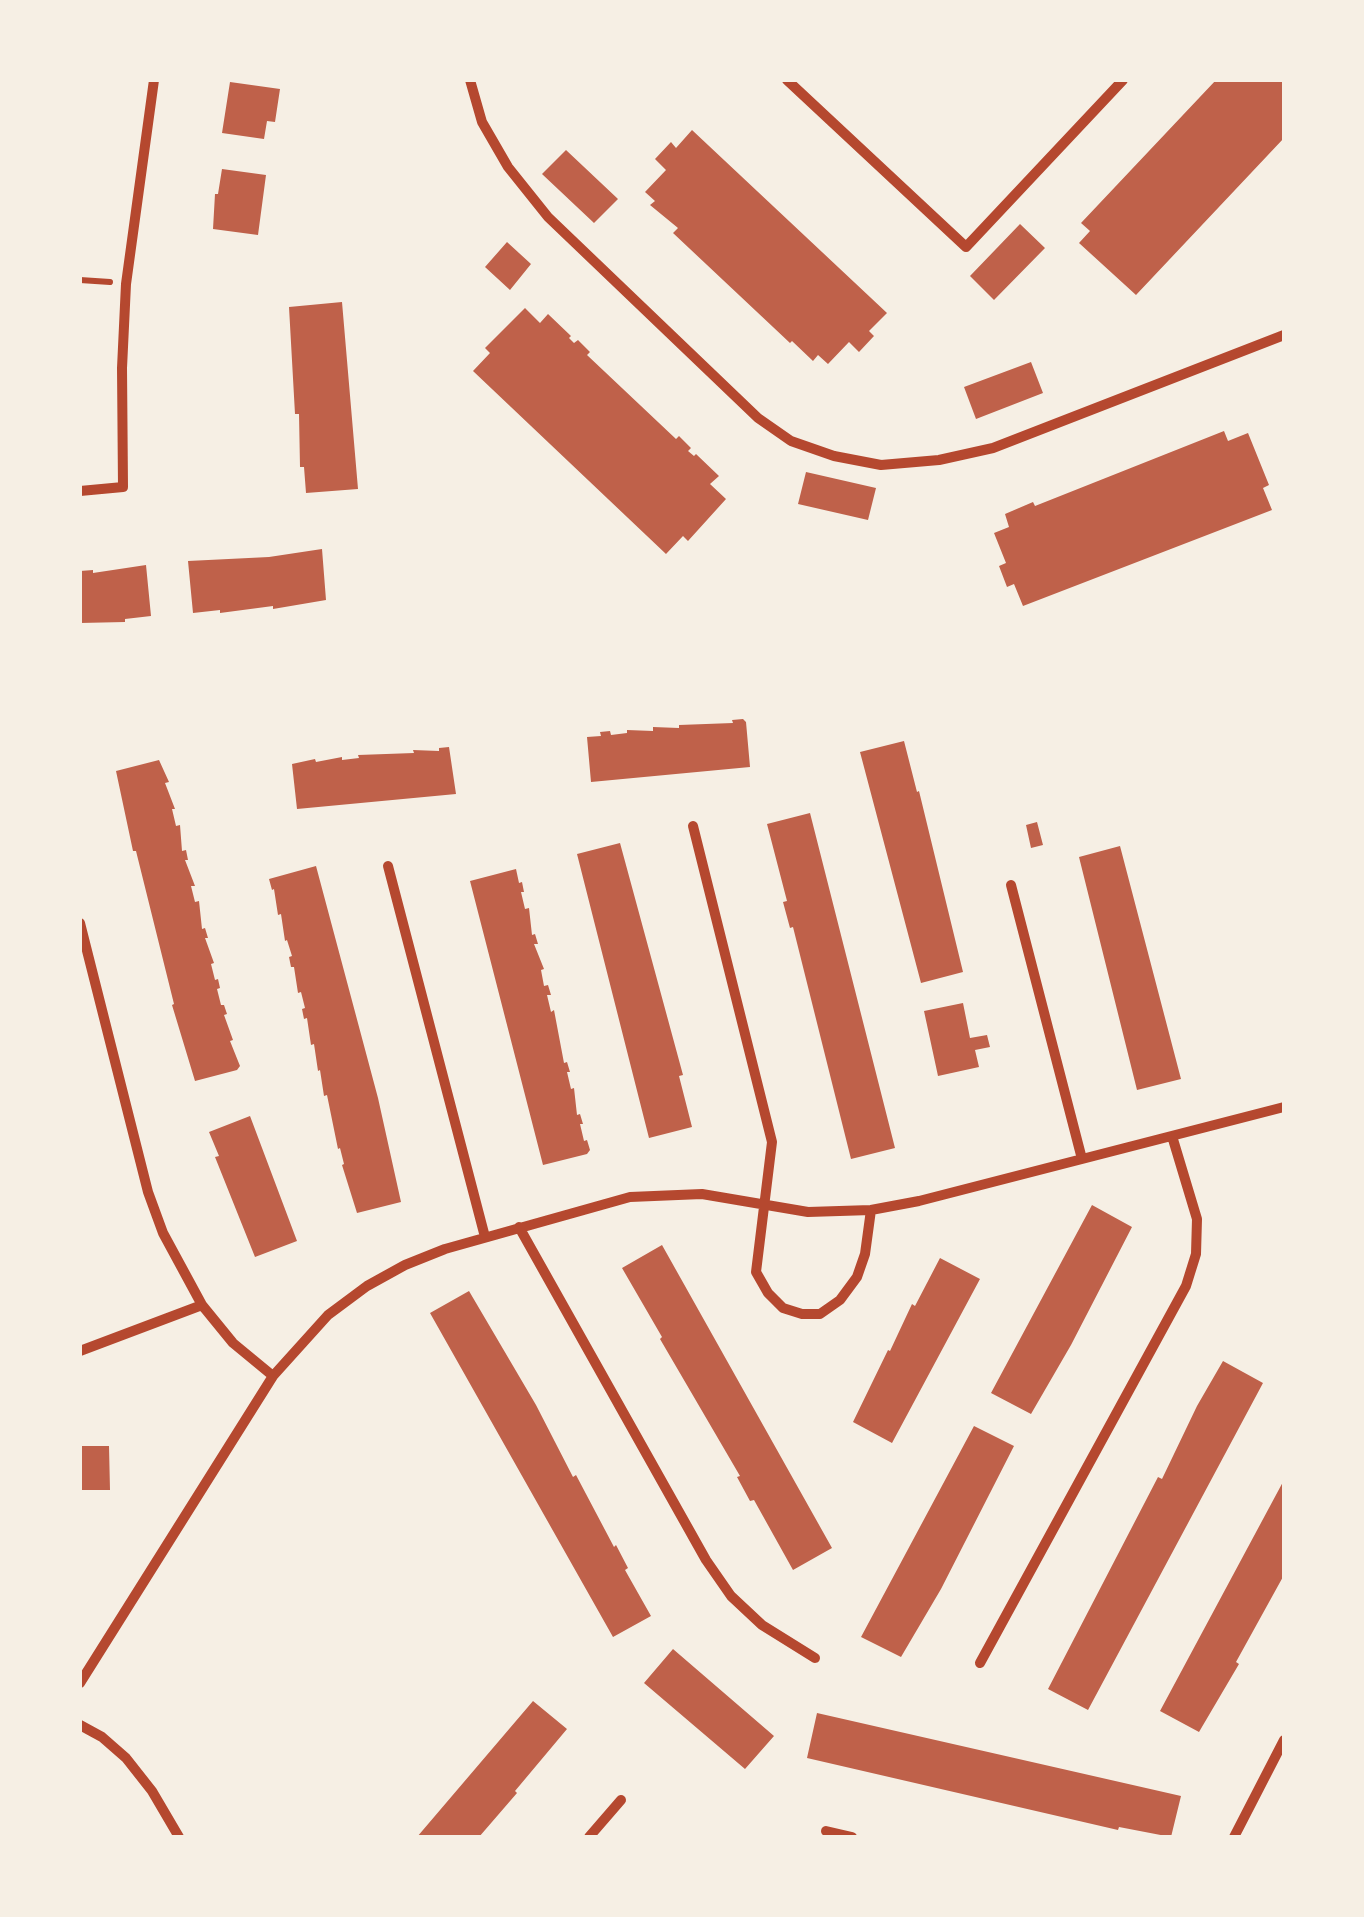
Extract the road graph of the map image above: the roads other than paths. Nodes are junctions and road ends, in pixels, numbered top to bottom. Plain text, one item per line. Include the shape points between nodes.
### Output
1 (154, 80) edge
2 (470, 80) edge
3 (788, 80) edge
4 (1124, 80) edge
5 (1284, 335) edge
6 (80, 491) edge
7 (694, 826) dead end
8 (388, 866) dead end
9 (1011, 885) dead end
10 (80, 923) edge
11 (1284, 1107) edge
12 (1172, 1136) junction
13 (1082, 1159) junction
14 (762, 1204) junction
15 (871, 1210) junction
16 (518, 1228) junction
17 (485, 1237) junction
18 (202, 1305) junction
19 (80, 1351) edge
20 (273, 1376) junction
21 (815, 1658) dead end
22 (980, 1662) dead end
23 (80, 1682) edge
24 (80, 1726) edge
25 (1284, 1740) edge
26 (621, 1800) dead end
27 (826, 1831) dead end
28 (180, 1837) edge
29 (590, 1837) edge
30 (852, 1837) edge
31 (1234, 1837) edge

1 - 6 street via 126,284 124,487
2 - 5 street via 482,122 508,168 548,217 758,418 834,456 881,464 993,448
3 - 4 street via 966,247
7 - 14 street via 772,1142
8 - 17 street
9 - 13 street
10 - 18 street via 148,1192
11 - 12 street
12 - 13 street
12 - 22 street via 1197,1219 1186,1286
13 - 15 street
14 - 15 street
14 - 15 street via 756,1272 784,1308 802,1314 820,1314 857,1277
14 - 16 street via 702,1194 630,1197
16 - 17 street
16 - 21 street via 706,1560 762,1625
17 - 20 street via 404,1265 367,1286 328,1315
18 - 19 street
18 - 20 street
20 - 23 street
24 - 28 street via 126,1758
25 - 31 street
26 - 29 street
27 - 30 street

